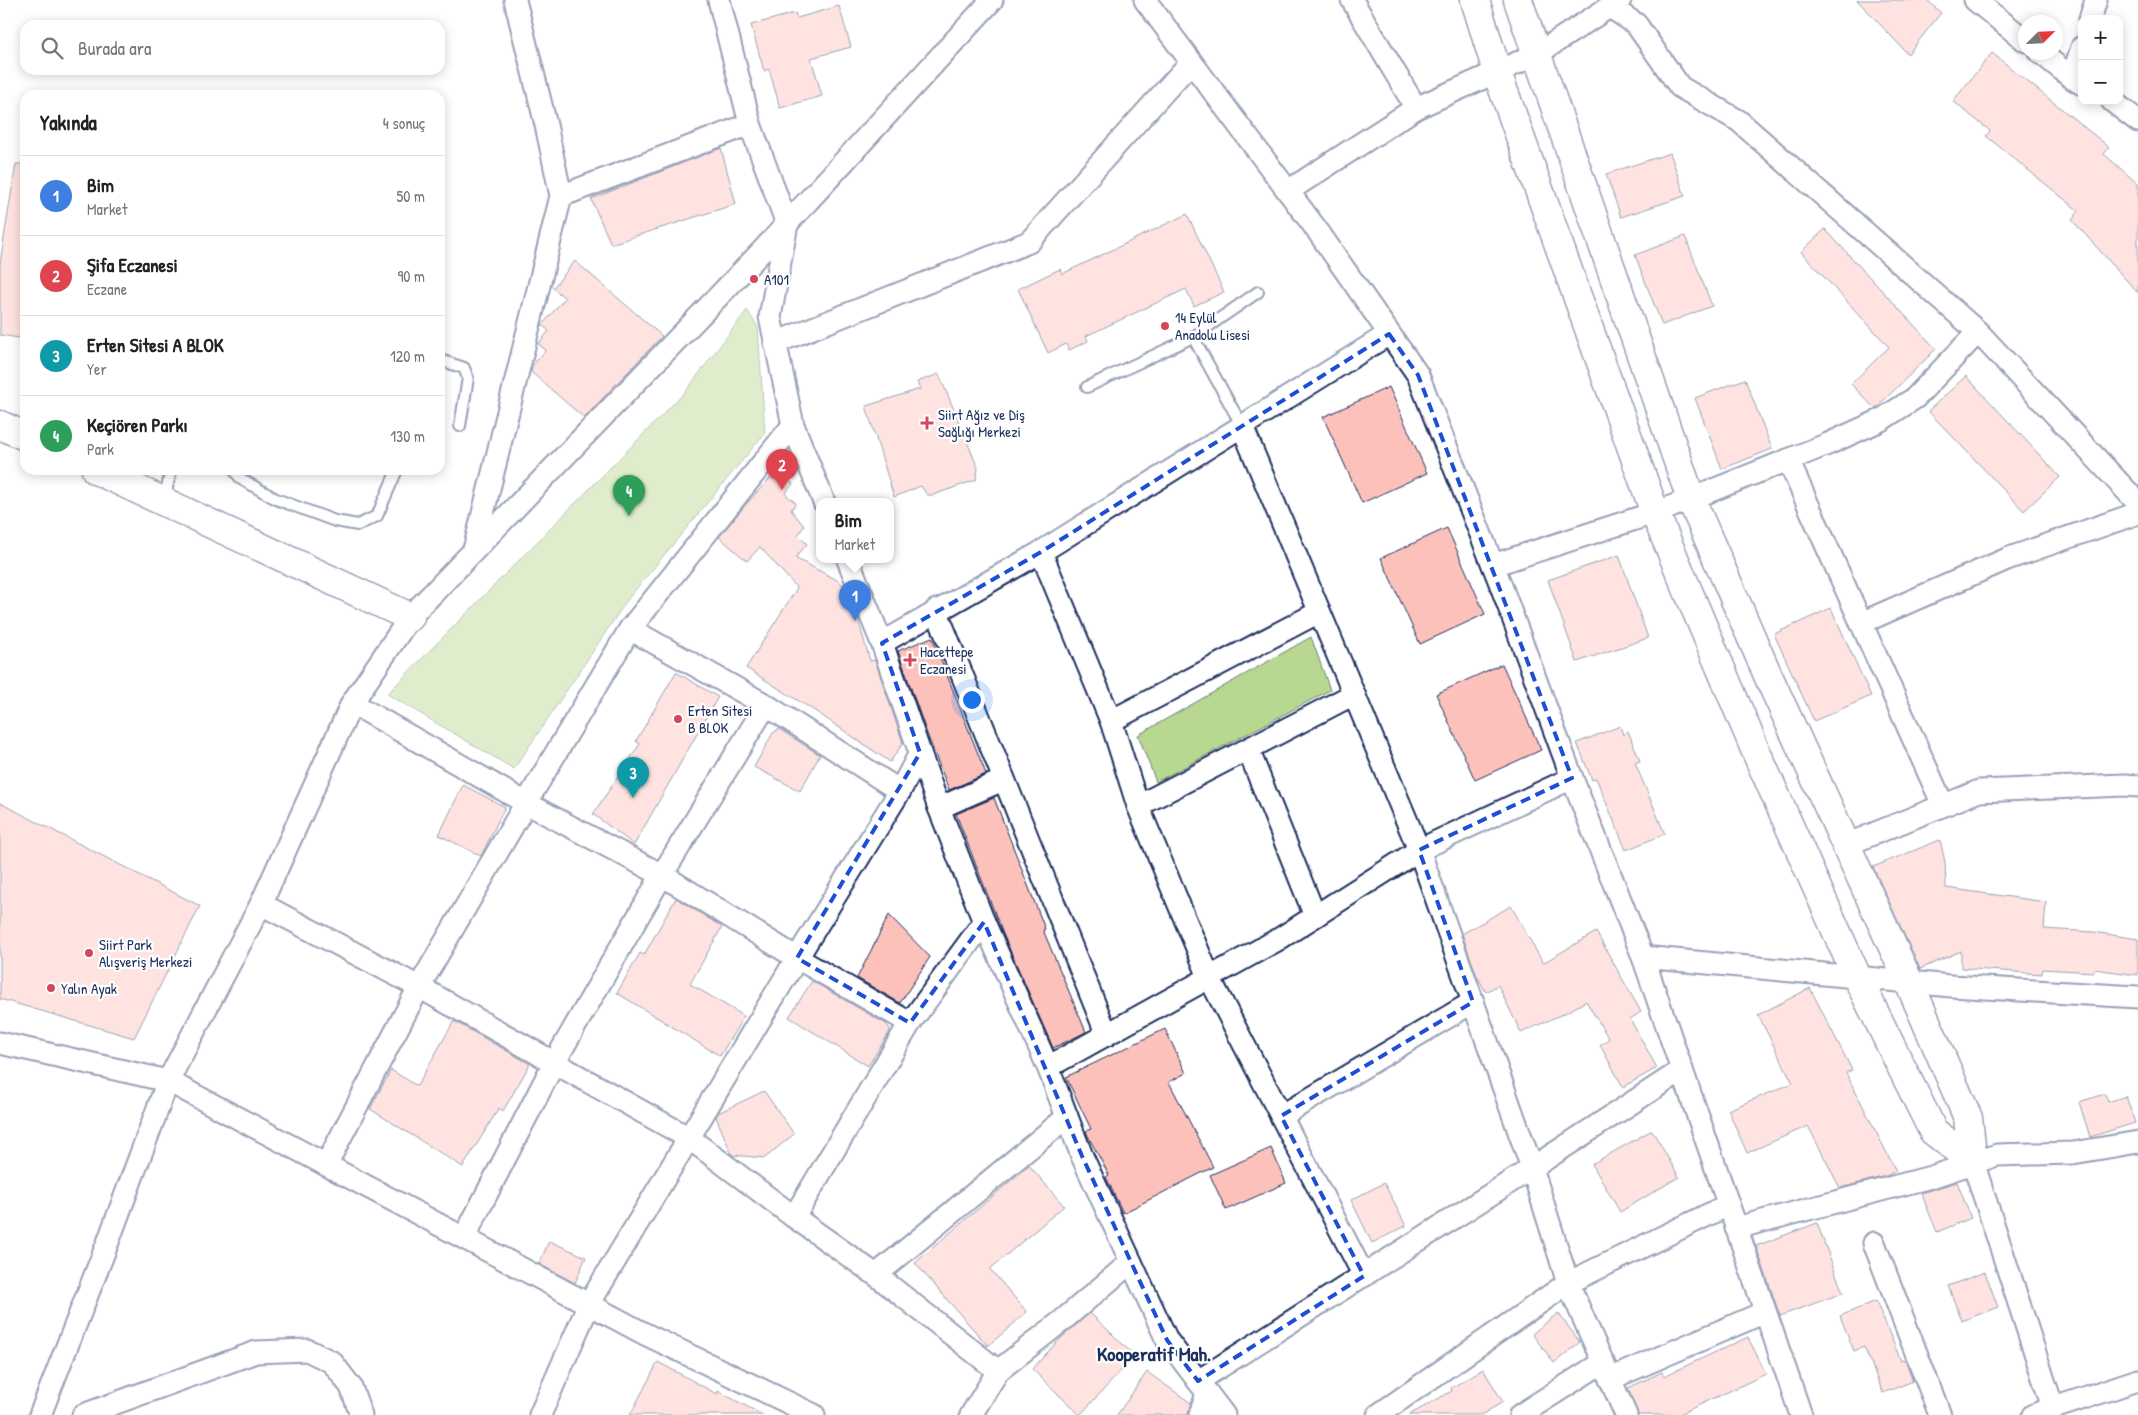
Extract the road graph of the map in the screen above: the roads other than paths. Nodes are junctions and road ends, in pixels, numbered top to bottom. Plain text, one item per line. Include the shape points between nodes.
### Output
1 (515, 0) edge
2 (992, 0) edge
3 (1145, 0) edge
4 (1352, 0) edge
5 (1475, 0) edge
6 (1518, 0) edge
7 (1975, 0) edge
8 (2096, 0) edge
9 (723, 2) edge
10 (1615, 4) edge
11 (2091, 15) edge
12 (2018, 35) edge
13 (1537, 54) junction
14 (2050, 60) edge
15 (2080, 60) edge
16 (1191, 62) junction
17 (1497, 71) junction
18 (2077, 81) edge
19 (2117, 105) edge
20 (1416, 108) junction
21 (2138, 122) edge
22 (750, 124) junction
23 (1288, 191) junction
24 (561, 196) junction
25 (787, 224) junction
26 (1258, 292) dead end
27 (1978, 332) junction
28 (1389, 334) junction
29 (1193, 337) junction
30 (775, 343) junction
31 (445, 362) edge
32 (1087, 387) dead end
33 (0, 425) edge
34 (793, 425) junction
35 (460, 426) dead end
36 (1242, 426) junction
37 (20, 434) edge
38 (1788, 460) junction
39 (107, 475) edge
40 (170, 475) edge
41 (238, 475) edge
42 (395, 475) edge
43 (822, 498) edge
44 (1692, 499) junction
45 (164, 502) junction
46 (2138, 503) edge
47 (1655, 513) junction
48 (2138, 513) edge
49 (474, 550) junction
50 (1041, 552) junction
51 (849, 563) edge
52 (1493, 565) junction
53 (936, 610) junction
54 (1319, 612) junction
55 (410, 617) junction
56 (1861, 623) junction
57 (630, 629) junction
58 (882, 643) junction
59 (1354, 694) junction
60 (352, 703) junction
61 (766, 705) junction
62 (1111, 721) junction
63 (1248, 749) junction
64 (920, 753) junction
65 (1572, 778) junction
66 (1003, 780) junction
67 (2138, 786) edge
68 (900, 791) junction
69 (526, 803) junction
70 (1138, 806) junction
71 (1943, 806) junction
72 (939, 808) junction
73 (1846, 845) junction
74 (1419, 850) junction
75 (662, 875) junction
76 (261, 904) junction
77 (1315, 916) junction
78 (984, 922) junction
79 (1643, 957) junction
80 (797, 958) junction
81 (1209, 977) junction
82 (1856, 977) junction
83 (1909, 982) junction
84 (419, 987) junction
85 (2138, 997) edge
86 (1473, 1002) junction
87 (910, 1023) junction
88 (1107, 1035) junction
89 (0, 1043) edge
90 (554, 1063) junction
91 (1048, 1067) junction
92 (1682, 1070) junction
93 (168, 1081) junction
94 (1282, 1116) junction
95 (1067, 1117) junction
96 (688, 1138) junction
97 (2138, 1142) edge
98 (1973, 1162) junction
99 (326, 1165) junction
100 (1532, 1168) junction
101 (1728, 1205) junction
102 (794, 1218) junction
103 (1736, 1228) junction
104 (464, 1238) junction
105 (1874, 1242) dead end
106 (1131, 1262) junction
107 (876, 1274) junction
108 (1364, 1276) junction
109 (1568, 1283) junction
110 (589, 1304) junction
111 (1764, 1312) junction
112 (1607, 1370) junction
113 (998, 1371) junction
114 (2138, 1380) edge
115 (1202, 1387) junction
116 (2043, 1412) edge
117 (40, 1415) edge
118 (83, 1415) edge
119 (361, 1415) edge
120 (540, 1415) edge
121 (814, 1415) edge
122 (971, 1415) edge
123 (1200, 1415) edge
124 (1224, 1415) edge
125 (1378, 1415) edge
126 (1520, 1415) edge
127 (1626, 1415) edge
128 (1802, 1415) edge
129 (1940, 1415) edge

1 - 24 street
2 - 25 street
3 - 16 street
4 - 20 street
5 - 17 street
6 - 13 street
7 - 12 street
8 - 11 street
9 - 22 street
10 - 13 street
10 - 27 street via 1636,24 1680,87 1739,120
13 - 17 street
13 - 44 street
14 - 18 street
15 - 18 street
16 - 23 street
16 - 30 street via 1029,242
17 - 20 street
17 - 47 street
19 - 21 street
20 - 23 street
22 - 24 street
22 - 25 street
23 - 28 street
24 - 49 street
25 - 30 street via 770,317
25 - 49 street
26 - 29 lane
27 - 38 street via 1915,398 1881,420
27 - 46 street
28 - 36 street
28 - 52 street via 1418,375
29 - 32 lane
29 - 36 lane
30 - 34 street
31 - 35 lane via 464,368 468,378
33 - 37 street
34 - 43 street
34 - 57 street
36 - 50 street
36 - 54 street
38 - 44 street
38 - 56 street
39 - 45 street
40 - 45 lane
41 - 42 lane via 276,499 335,521 358,525 377,516
44 - 47 street
44 - 73 street
45 - 55 street
47 - 52 street
47 - 82 street
48 - 56 street via 2006,559
49 - 55 street
50 - 53 street
50 - 62 street
51 - 58 street
52 - 65 street
53 - 58 street
53 - 66 street
54 - 59 street
54 - 62 street
55 - 60 street
56 - 71 street
57 - 61 street
57 - 69 street
58 - 64 street
59 - 63 street
59 - 74 street
60 - 69 street
60 - 76 street
61 - 68 street
61 - 75 street
62 - 70 street
63 - 70 street
63 - 77 street
64 - 68 street
64 - 72 street
65 - 74 street
65 - 79 street
66 - 72 street
66 - 88 street
67 - 71 street via 1979,791
68 - 80 street
69 - 75 street
69 - 84 street
70 - 81 street
71 - 73 street
72 - 78 street
73 - 83 street
74 - 77 street
74 - 86 street
75 - 80 street
75 - 90 street
76 - 84 street
76 - 93 street
77 - 81 street
78 - 87 street
78 - 91 street
79 - 82 street
79 - 92 street
80 - 87 street
80 - 96 street
81 - 88 street
81 - 94 street
82 - 83 street
82 - 98 street via 1933,1131
83 - 85 street
83 - 98 street via 1968,1118
84 - 90 street
84 - 99 street
86 - 94 street
86 - 100 street
87 - 102 street
88 - 91 street
89 - 93 street
90 - 96 street
90 - 104 street
91 - 95 street
92 - 100 street
92 - 101 street
93 - 99 street
93 - 117 street
94 - 108 street
95 - 106 street
95 - 107 street
96 - 102 street
96 - 110 street
97 - 98 street via 2073,1153 1997,1155
98 - 103 street via 1932,1178
98 - 116 street
99 - 104 street
100 - 108 street
100 - 109 street
101 - 103 street
101 - 109 street
102 - 107 street
103 - 111 street
104 - 110 street
105 - 129 street
106 - 113 street
106 - 115 street via 1167,1340
107 - 113 street
108 - 115 street
109 - 112 street
109 - 125 street
110 - 120 street
110 - 121 street
111 - 112 street
111 - 128 street
112 - 126 street
112 - 127 street
113 - 122 street
114 - 116 street
115 - 123 street
115 - 124 street
118 - 119 street via 256,1352 307,1350 332,1362 351,1387

